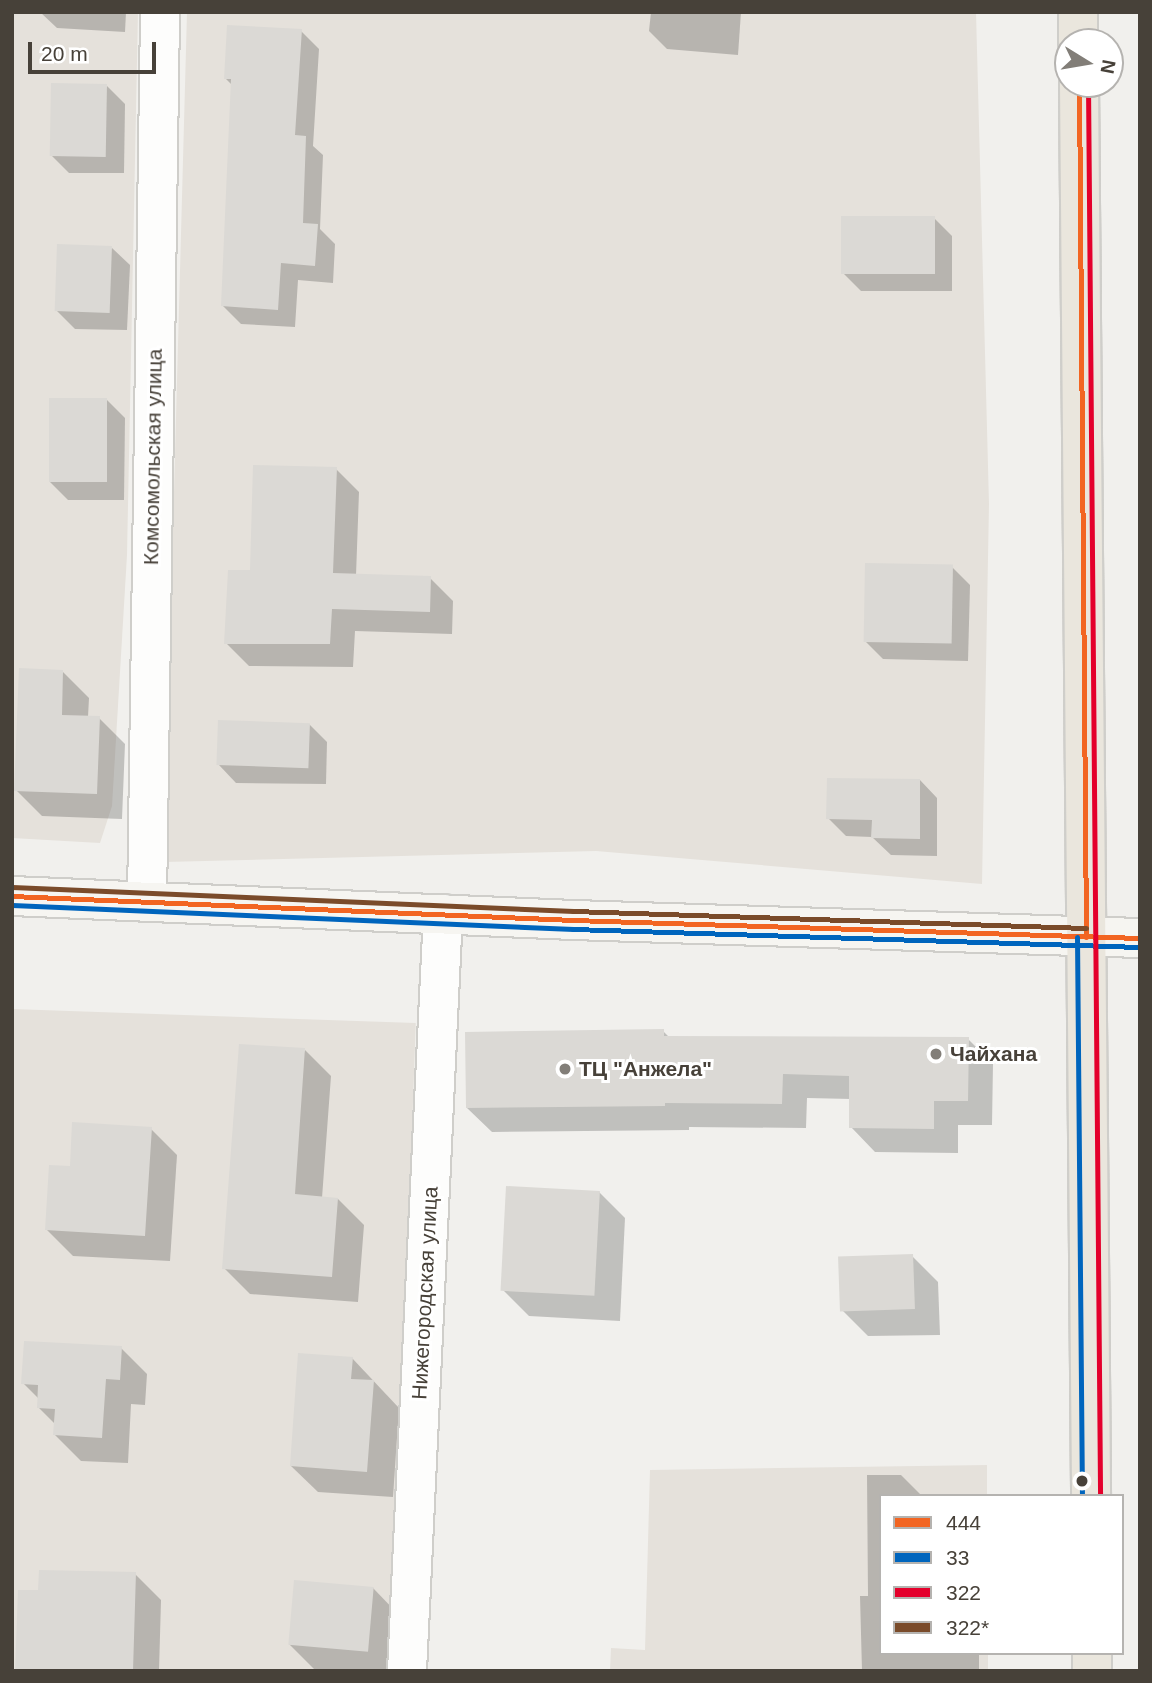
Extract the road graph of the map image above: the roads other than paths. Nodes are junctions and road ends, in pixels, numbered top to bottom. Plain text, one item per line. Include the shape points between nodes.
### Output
1 (160, 12) edge
2 (1079, 98) edge
3 (12, 896) edge
4 (147, 901) junction
5 (443, 914) junction
6 (1086, 937) junction
7 (1140, 938) edge
8 (1091, 1494) edge
9 (407, 1671) edge

1 - 4 street, Комсомольская улица
2 - 6 highway
3 - 4 main road
4 - 5 main road
5 - 6 main road
5 - 9 street, Нижегородская улица
6 - 7 main road
6 - 8 highway

